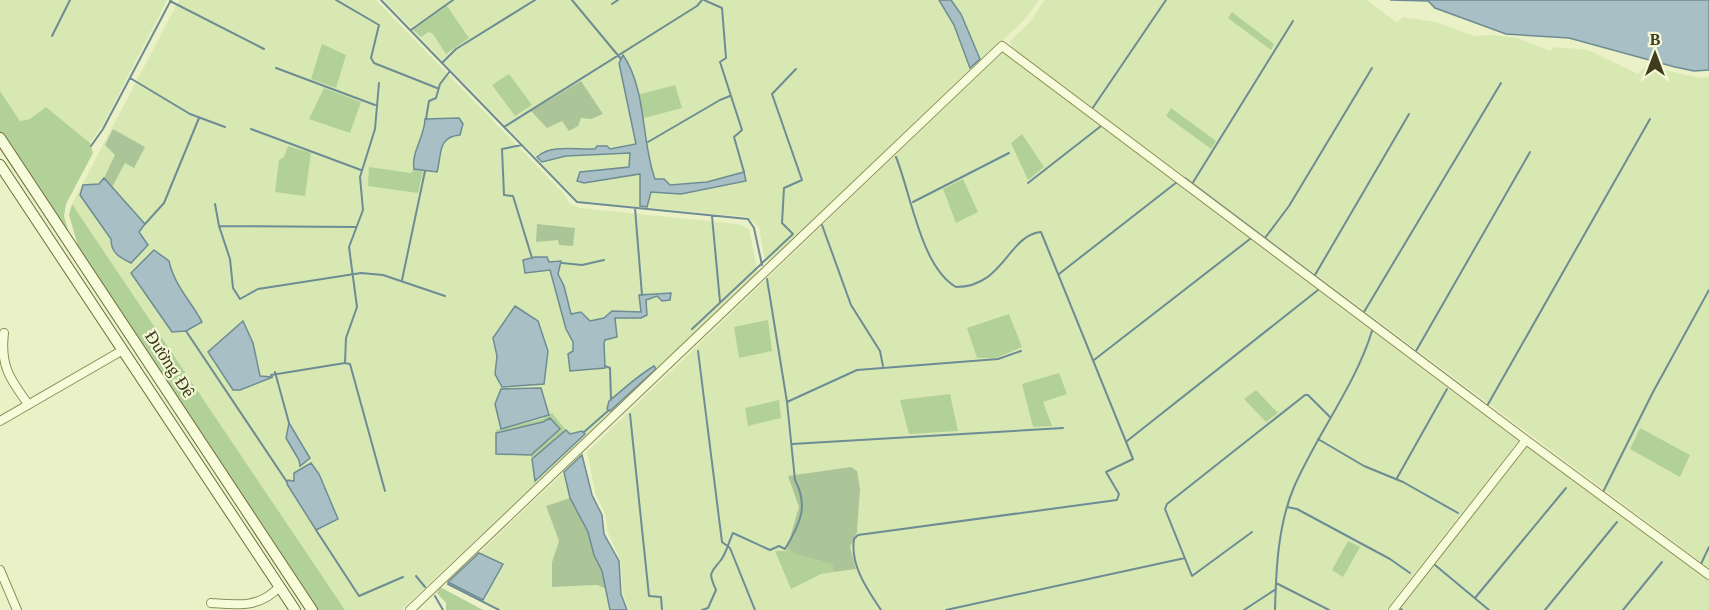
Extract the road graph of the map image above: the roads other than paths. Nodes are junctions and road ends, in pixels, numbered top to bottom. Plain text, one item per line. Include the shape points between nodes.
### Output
1 (0, 138) edge
2 (0, 165) edge
3 (125, 326) junction
4 (4, 333) dead end
5 (0, 348) edge
6 (124, 351) junction
7 (156, 374) junction
8 (28, 404) junction
9 (0, 421) edge
10 (1526, 440) junction
11 (0, 570) edge
12 (1709, 575) edge
13 (279, 587) junction
14 (211, 603) dead end
15 (16, 610) edge
16 (295, 610) edge
17 (312, 610) edge
18 (410, 610) edge
19 (1393, 610) edge

1 - 3 street, Đường Đê
2 - 6 street, Đường Đê
3 - 6 street
3 - 7 street, Đường Đê
4 - 5 street
5 - 8 street via 5,370
6 - 7 street via 142,357
6 - 8 street
6 - 13 street, Đường Đê
7 - 17 street, Đường Đê
8 - 9 street
10 - 12 street
10 - 18 street via 1002,46
10 - 19 street
11 - 15 street
13 - 14 street via 271,596 253,604
13 - 16 street, Đường Đê

